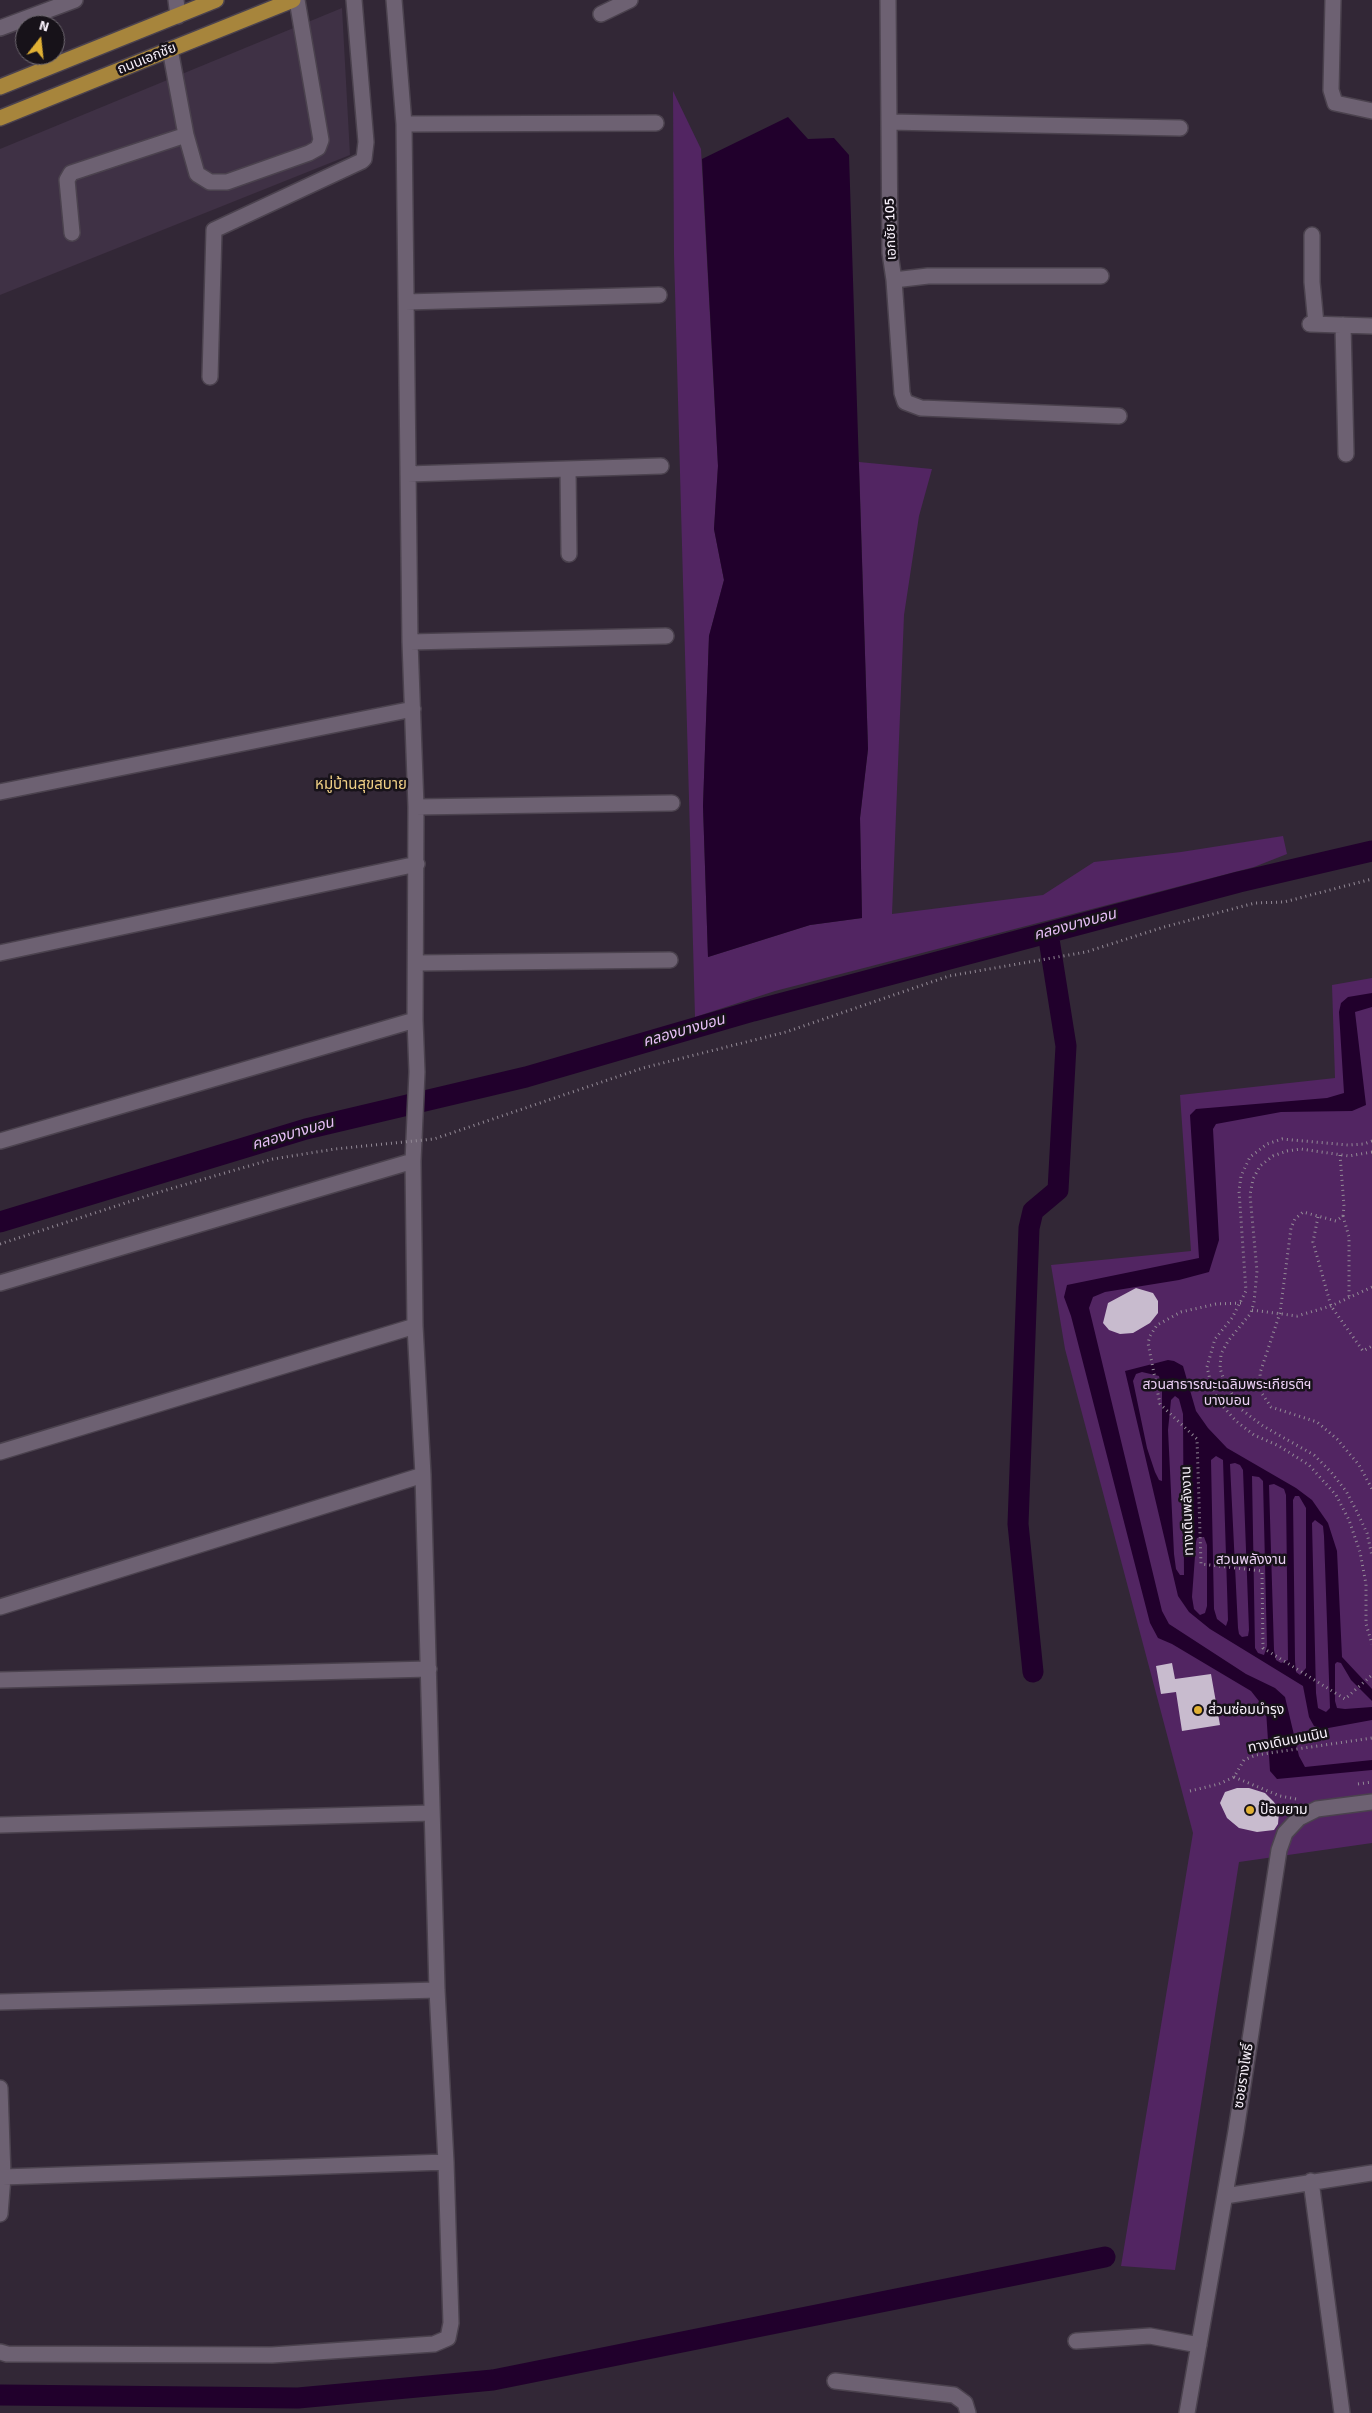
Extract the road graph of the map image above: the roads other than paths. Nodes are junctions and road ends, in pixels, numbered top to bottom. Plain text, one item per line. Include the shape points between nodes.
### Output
1 (76, 0) edge
2 (176, 0) edge
3 (216, 0) edge
4 (295, 0) edge
5 (354, 0) edge
6 (394, 0) edge
7 (630, 0) edge
8 (888, 0) edge
9 (1334, 0) edge
10 (601, 14) dead end
11 (178, 16) junction
12 (0, 28) edge
13 (170, 49) junction
14 (0, 87) edge
15 (1372, 111) edge
16 (0, 118) edge
17 (889, 122) junction
18 (656, 123) dead end
19 (404, 124) junction
20 (1180, 128) dead end
21 (186, 135) junction
22 (72, 232) dead end
23 (1312, 235) dead end
24 (1101, 276) dead end
25 (894, 280) junction
26 (659, 295) dead end
27 (406, 302) junction
28 (1343, 325) junction
29 (1372, 326) edge
30 (210, 376) dead end
31 (1119, 416) dead end
32 (1346, 454) dead end
33 (661, 466) dead end
34 (568, 469) junction
35 (408, 474) junction
36 (568, 554) dead end
37 (666, 636) dead end
38 (410, 642) junction
39 (413, 710) junction
40 (0, 792) edge
41 (672, 803) dead end
42 (416, 807) junction
43 (417, 864) junction
44 (0, 953) edge
45 (670, 960) dead end
46 (417, 963) junction
47 (415, 1020) junction
48 (0, 1141) edge
49 (413, 1161) junction
50 (0, 1283) edge
51 (415, 1326) junction
52 (0, 1452) edge
53 (423, 1475) junction
54 (0, 1607) edge
55 (429, 1669) junction
56 (0, 1680) edge
57 (1372, 1802) edge
58 (432, 1813) junction
59 (0, 1825) edge
60 (437, 1990) junction
61 (0, 2002) edge
62 (0, 2088) edge
63 (446, 2162) junction
64 (1372, 2173) edge
65 (2, 2177) junction
66 (1311, 2181) junction
67 (1225, 2196) junction
68 (0, 2214) edge
69 (1076, 2341) dead end
70 (1199, 2345) junction
71 (0, 2352) edge
72 (835, 2381) dead end
73 (968, 2413) edge
74 (1187, 2413) edge
75 (1342, 2413) edge

1 - 12 street
2 - 11 street
3 - 11 main road, ถนนเอกชัย
4 - 13 main road, ถนนเอกชัย
4 - 21 street via 321,140 318,148 227,182 210,182 197,174
5 - 30 street via 366,142 364,158 214,230
6 - 19 street
7 - 10 street
8 - 17 street, เอกชัย 105
9 - 15 street via 1332,90 1335,103
11 - 14 main road, ถนนเอกชัย
13 - 16 main road, ถนนเอกชัย
13 - 21 street
17 - 20 street
17 - 25 street, เอกชัย 105 via 890,253
18 - 19 street
19 - 27 street
21 - 22 street via 71,173 67,180
23 - 28 street via 1313,324
24 - 25 street, เอกชัย 105 via 928,276
25 - 31 street via 905,402 921,408
26 - 27 street
27 - 35 street
28 - 29 street
28 - 32 street
33 - 34 street
34 - 35 street
34 - 36 street
35 - 38 street
37 - 38 street
38 - 39 street
39 - 40 street
39 - 42 street
41 - 42 street
42 - 43 street
43 - 44 street
43 - 46 street
45 - 46 street
46 - 47 street
47 - 48 street
47 - 49 street via 417,1072
49 - 50 street
49 - 51 street
51 - 52 street
51 - 53 street
53 - 54 street
53 - 55 street
55 - 56 street
55 - 58 street
57 - 67 street, ซอยรางโพธิ์ via 1317,1809 1299,1818 1285,1833 1279,1850
58 - 59 street
58 - 60 street
60 - 61 street
60 - 63 street
62 - 65 street
63 - 65 street
63 - 71 street via 451,2323 448,2338 434,2344 272,2355
64 - 66 street
65 - 68 street
66 - 67 street
66 - 75 street
67 - 70 street, ซอยรางโพธิ์
69 - 70 street via 1150,2336
70 - 74 street, ซอยรางโพธิ์
72 - 73 street via 954,2395 965,2403

